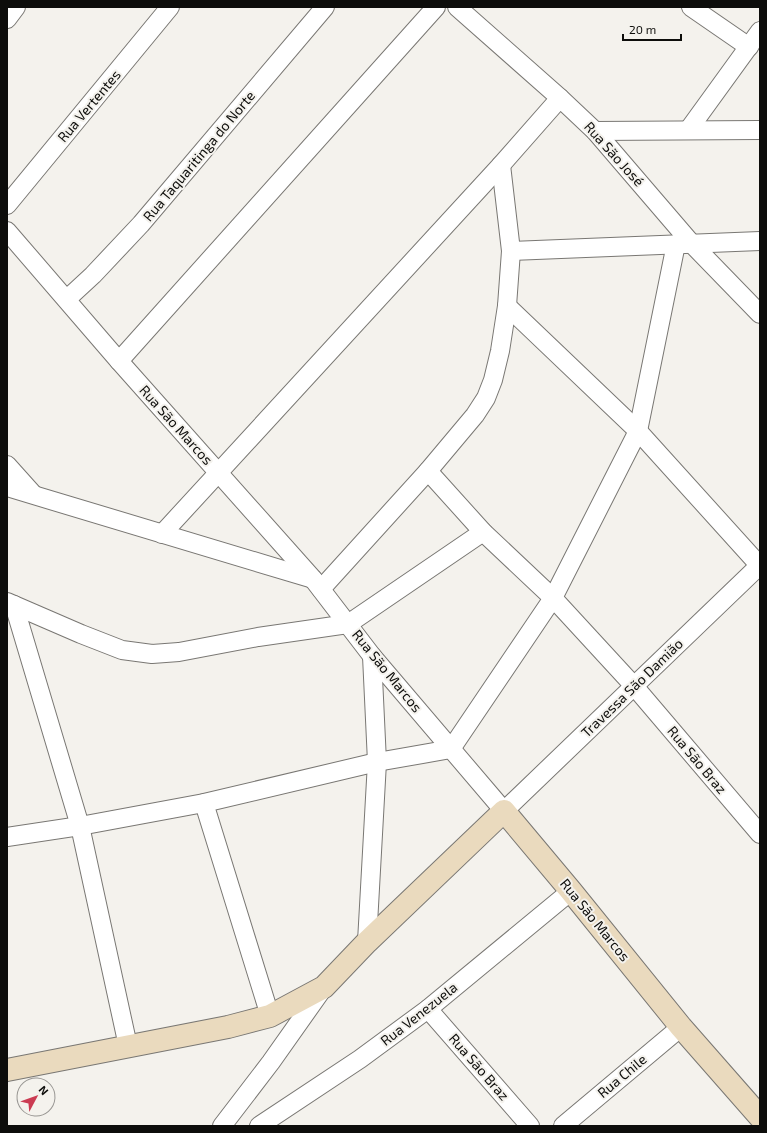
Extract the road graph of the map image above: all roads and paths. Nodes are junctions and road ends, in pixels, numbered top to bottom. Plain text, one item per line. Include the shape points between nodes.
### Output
1 (16, 7) edge
2 (170, 7) edge
3 (325, 7) edge
4 (436, 7) edge
5 (457, 7) edge
6 (691, 7) edge
7 (7, 19) edge
8 (760, 31) edge
9 (749, 47) junction
10 (560, 98) junction
11 (689, 129) junction
12 (760, 130) edge
13 (595, 131) junction
14 (501, 165) junction
15 (7, 205) edge
16 (7, 231) edge
17 (760, 241) edge
18 (684, 244) junction
19 (511, 250) junction
20 (67, 299) junction
21 (507, 306) junction
22 (760, 314) edge
23 (119, 361) junction
24 (638, 431) junction
25 (7, 465) edge
26 (428, 471) junction
27 (219, 473) junction
28 (7, 487) edge
29 (33, 494) junction
30 (483, 532) junction
31 (162, 534) junction
32 (760, 565) edge
33 (317, 584) junction
34 (553, 598) junction
35 (10, 603) edge
36 (348, 624) junction
37 (372, 656) junction
38 (634, 686) junction
39 (451, 749) junction
40 (377, 762) junction
41 (204, 803) junction
42 (504, 811) junction
43 (80, 826) junction
44 (760, 834) edge
45 (7, 837) edge
46 (571, 891) junction
47 (367, 942) junction
48 (324, 986) junction
49 (428, 1009) junction
50 (270, 1016) junction
51 (681, 1027) junction
52 (128, 1046) junction
53 (7, 1070) edge
54 (760, 1117) edge
55 (222, 1126) edge
56 (259, 1126) edge
57 (530, 1126) edge
58 (563, 1126) edge

1 - 7 street
2 - 15 street, Rua Vertentes
3 - 20 street, Rua Taquaritinga do Norte via 135,230
4 - 23 street
5 - 10 street, Rua São José
6 - 9 street
8 - 9 street
9 - 11 street
10 - 13 street, Rua São José
10 - 14 street
11 - 12 street
11 - 13 street
13 - 18 street, Rua São José
14 - 19 street
14 - 27 street
16 - 20 street, Rua São Marcos
17 - 18 street
18 - 19 street
18 - 22 street, Rua São José
18 - 24 street
19 - 21 street
20 - 23 street, Rua São Marcos
21 - 24 street
21 - 26 street via 500,351 486,398
23 - 27 street, Rua São Marcos
24 - 32 street
24 - 34 street
25 - 29 street
26 - 30 street, Rua São Braz
26 - 33 street
27 - 31 street
27 - 33 street, Rua São Marcos
28 - 29 street
29 - 31 street
30 - 34 street, Rua São Braz
30 - 36 street
31 - 33 street
32 - 38 street, Travessa São Damião
33 - 36 street, Rua São Marcos
34 - 38 street, Rua São Braz
34 - 39 street
35 - 36 street via 122,650 152,654 179,652
35 - 43 street
36 - 37 street, Rua São Marcos
37 - 39 street, Rua São Marcos
37 - 40 street
38 - 42 street, Travessa São Damião
38 - 44 street, Rua São Braz
39 - 40 street
39 - 42 street, Rua São Marcos
40 - 41 street
40 - 47 street
41 - 43 street
41 - 50 street
42 - 46 street, Rua São Marcos
42 - 47 street
43 - 45 street
43 - 52 street
46 - 49 street, Rua Venezuela
46 - 51 street, Rua São Marcos
47 - 48 street
48 - 50 street
48 - 55 street via 272,1062
49 - 56 street, Rua Venezuela via 360,1059
49 - 57 street, Rua São Braz
50 - 52 street via 228,1027
51 - 54 street, Rua São Marcos
51 - 58 street, Rua Chile
52 - 53 street

